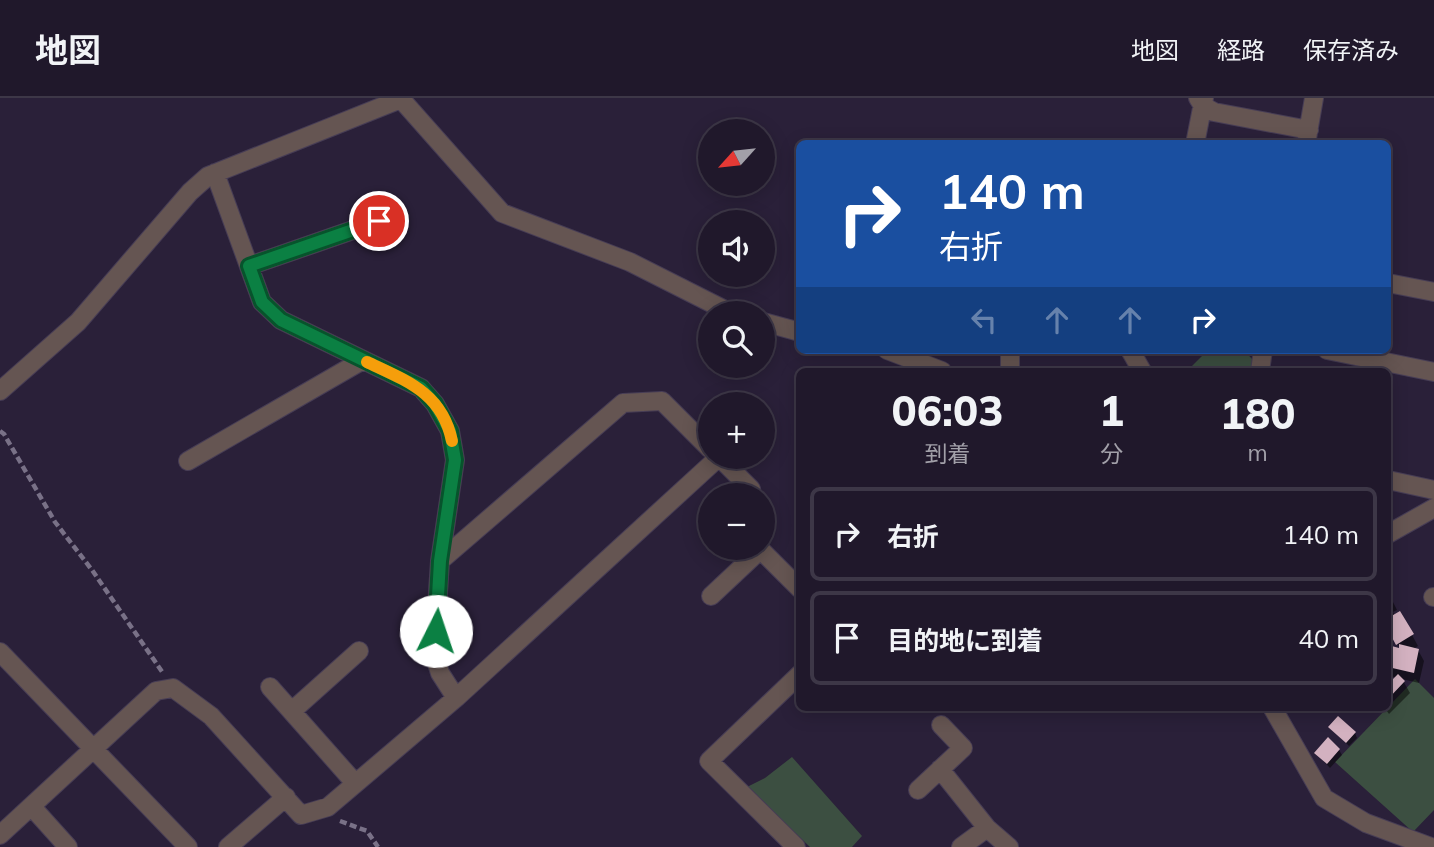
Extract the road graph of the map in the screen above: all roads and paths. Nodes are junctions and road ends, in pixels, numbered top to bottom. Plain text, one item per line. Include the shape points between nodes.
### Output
1 (1314, 98) edge
2 (1202, 101) edge
3 (1307, 137) edge
4 (1196, 140) edge
5 (215, 173) junction
6 (379, 221) dead end
7 (249, 266) junction
8 (1391, 284) edge
9 (1434, 292) edge
10 (707, 301) edge
11 (775, 326) edge
12 (796, 331) edge
13 (897, 354) edge
14 (1346, 354) edge
15 (363, 360) junction
16 (934, 368) edge
17 (1434, 373) edge
18 (0, 391) edge
19 (0, 431) edge
20 (698, 437) edge
21 (188, 461) dead end
22 (706, 469) edge
23 (731, 469) edge
24 (1391, 481) edge
25 (745, 483) edge
26 (1434, 490) edge
27 (1434, 509) edge
28 (1391, 532) edge
29 (748, 560) edge
30 (770, 560) edge
31 (440, 561) junction
32 (796, 585) edge
33 (711, 596) dead end
34 (359, 651) dead end
35 (0, 652) edge
36 (796, 678) edge
37 (270, 687) dead end
38 (173, 688) junction
39 (456, 698) junction
40 (1274, 711) edge
41 (292, 712) junction
42 (941, 725) dead end
43 (94, 749) junction
44 (940, 769) junction
45 (355, 783) junction
46 (918, 790) dead end
47 (286, 797) junction
48 (32, 807) junction
49 (328, 807) junction
50 (987, 828) junction
51 (0, 835) edge
52 (68, 847) edge
53 (188, 847) edge
54 (228, 847) edge
55 (378, 847) edge
56 (796, 847) edge
57 (961, 847) edge
58 (1009, 847) edge
59 (1431, 847) edge

1 - 3 street
2 - 3 street via 1214,112
2 - 4 street
5 - 7 street
5 - 10 street via 401,99 502,213 630,262
5 - 18 street via 190,192 78,323
6 - 7 street
7 - 15 street via 262,302 281,320
8 - 9 street
11 - 12 street
13 - 16 street
14 - 17 street
15 - 21 street
15 - 31 street via 421,388 450,431 455,460
19 - 38 path via 55,522
20 - 31 street via 663,401 623,403
22 - 39 street
23 - 25 street
24 - 26 street
27 - 28 street
29 - 33 street
30 - 32 street
31 - 39 street via 434,654
34 - 41 street
35 - 43 street
36 - 56 street via 709,761
37 - 41 street
38 - 43 street via 156,691
38 - 47 street via 211,716
39 - 45 street
40 - 59 street via 1324,798 1366,823
41 - 45 street
42 - 44 street via 963,748
43 - 48 street
43 - 53 street
44 - 46 street
44 - 50 street
45 - 49 street
47 - 49 street via 301,815
47 - 54 street
48 - 51 street
48 - 52 street
49 - 55 path via 336,820 367,831
50 - 57 street
50 - 58 street

